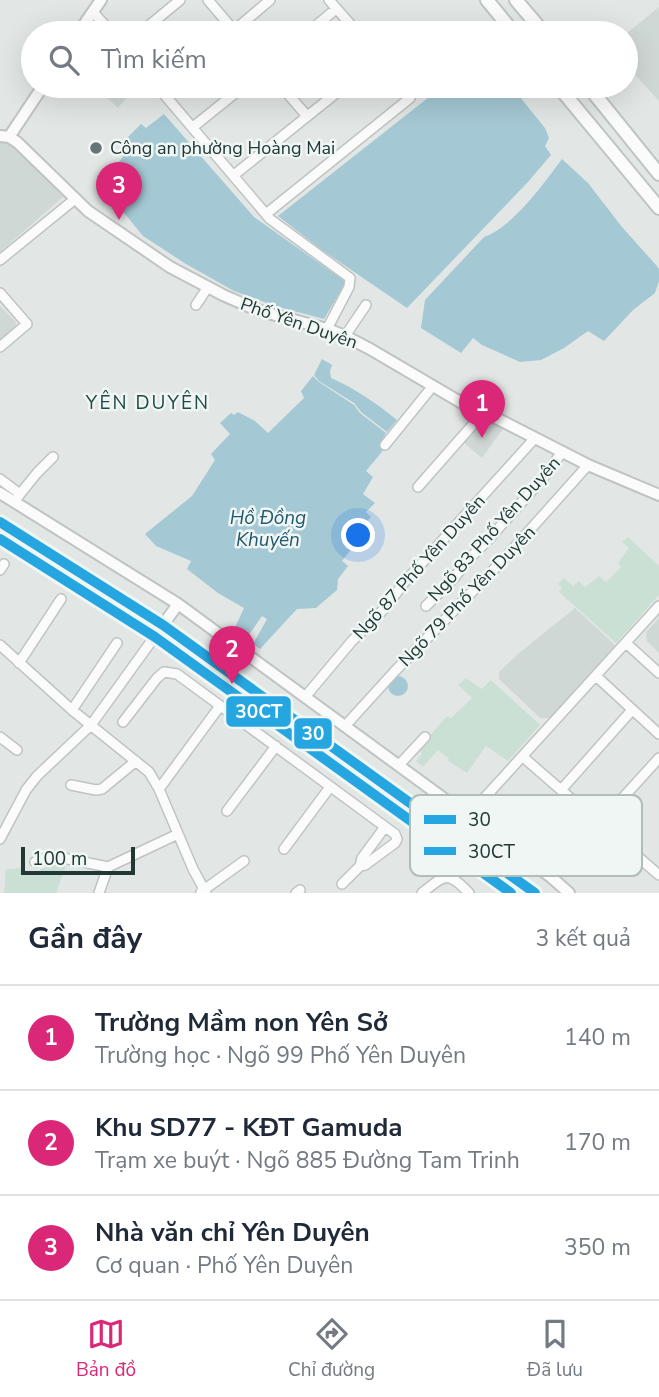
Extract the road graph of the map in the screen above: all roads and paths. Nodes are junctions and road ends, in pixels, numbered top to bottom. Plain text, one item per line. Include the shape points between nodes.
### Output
1 (101, 0) edge
2 (180, 0) edge
3 (208, 0) edge
4 (270, 0) edge
5 (329, 0) edge
6 (487, 0) edge
7 (516, 0) edge
8 (336, 9) junction
9 (93, 12) junction
10 (87, 21) edge
11 (101, 21) edge
12 (155, 21) edge
13 (225, 21) edge
14 (246, 21) edge
15 (322, 21) edge
16 (347, 21) edge
17 (504, 21) edge
18 (534, 21) edge
19 (34, 98) edge
20 (171, 98) edge
21 (229, 98) edge
22 (291, 98) edge
23 (330, 98) edge
24 (410, 98) edge
25 (568, 98) edge
26 (598, 98) edge
27 (307, 116) junction
28 (193, 127) junction
29 (4, 136) edge
30 (659, 174) edge
31 (234, 176) junction
32 (75, 199) junction
33 (659, 208) edge
34 (265, 214) junction
35 (0, 260) edge
36 (208, 287) junction
37 (0, 293) edge
38 (196, 305) dead end
39 (366, 305) dead end
40 (327, 329) junction
41 (345, 336) junction
42 (0, 347) edge
43 (432, 387) junction
44 (483, 413) junction
45 (534, 438) junction
46 (384, 445) dead end
47 (562, 452) junction
48 (53, 457) dead end
49 (588, 465) junction
50 (0, 479) edge
51 (418, 487) dead end
52 (0, 493) edge
53 (659, 495) edge
54 (17, 498) junction
55 (0, 522) edge
56 (61, 599) dead end
57 (178, 604) junction
58 (426, 606) dead end
59 (659, 606) edge
60 (163, 625) junction
61 (117, 643) dead end
62 (626, 643) junction
63 (0, 645) edge
64 (19, 663) junction
65 (659, 673) edge
66 (596, 676) junction
67 (305, 697) junction
68 (220, 706) junction
69 (72, 710) junction
70 (632, 710) junction
71 (123, 722) dead end
72 (91, 726) junction
73 (345, 726) junction
74 (659, 734) edge
75 (425, 737) dead end
76 (2, 743) edge
77 (276, 746) junction
78 (17, 750) dead end
79 (523, 757) junction
80 (659, 758) edge
81 (136, 761) junction
82 (399, 765) junction
83 (71, 785) dead end
84 (330, 787) junction
85 (159, 789) junction
86 (561, 790) junction
87 (440, 795) edge
88 (488, 795) edge
89 (567, 795) edge
90 (626, 795) edge
91 (410, 803) edge
92 (227, 811) dead end
93 (385, 827) junction
94 (178, 834) junction
95 (0, 839) edge
96 (284, 849) dead end
97 (642, 860) edge
98 (244, 861) dead end
99 (35, 862) dead end
100 (360, 866) junction
101 (108, 867) junction
102 (659, 875) edge
103 (512, 876) edge
104 (551, 877) joint
105 (342, 884) dead end
106 (201, 892) edge
107 (99, 893) edge
108 (422, 893) edge
109 (468, 893) edge
110 (536, 893) edge
111 (569, 893) edge

1 - 9 street
2 - 12 street
3 - 13 street
4 - 14 street
5 - 8 street
6 - 17 main road
7 - 18 main road
8 - 15 street
8 - 16 street
9 - 10 street
9 - 11 street
19 - 29 street
20 - 28 street
21 - 28 street
22 - 27 street
23 - 27 street
24 - 34 street
25 - 33 main road
26 - 30 main road
27 - 31 street
28 - 31 street
29 - 32 street, Phố Yên Duyên via 17,142
31 - 34 street
32 - 35 street
32 - 36 street, Phố Yên Duyên via 170,267
34 - 40 street via 350,278
36 - 38 street
36 - 40 street, Phố Yên Duyên via 264,313
37 - 42 street via 27,324
39 - 41 street
40 - 41 street, Phố Yên Duyên
41 - 43 street, Phố Yên Duyên
43 - 44 street, Phố Yên Duyên
43 - 46 street
44 - 45 street, Phố Yên Duyên
44 - 51 street
45 - 47 street, Phố Yên Duyên
45 - 67 street, Ngõ 87 Phố Yên Duyên
47 - 49 street, Phố Yên Duyên
47 - 58 street, Ngõ 83 Phố Yên Duyên
48 - 54 street
49 - 53 street, Phố Yên Duyên
49 - 73 street, Ngõ 79 Phố Yên Duyên
50 - 54 street
52 - 54 street
54 - 57 street
55 - 60 street
56 - 64 street
57 - 60 street
57 - 67 street
59 - 62 street
60 - 72 street
60 - 91 street
61 - 69 street
62 - 65 street
62 - 66 street
63 - 64 street
64 - 69 street
66 - 70 street
66 - 79 street
67 - 73 street
68 - 71 street via 177,674 163,672
68 - 77 street
68 - 85 street
69 - 72 street
70 - 74 street
70 - 86 street
72 - 81 street
72 - 95 street via 37,776
73 - 82 street
75 - 82 street
76 - 78 street
77 - 84 street
77 - 92 street
79 - 86 street
79 - 88 street
80 - 90 street
81 - 83 street via 102,789
81 - 85 street
82 - 87 street
84 - 93 street
84 - 96 street
85 - 94 street
86 - 89 street
93 - 100 street
93 - 100 street via 395,834 396,841
94 - 101 street
94 - 106 street
97 - 102 street
98 - 106 street
99 - 101 street via 58,857
100 - 105 street
101 - 107 street
103 - 110 street
104 - 110 street
104 - 111 street
108 - 109 street via 448,877

